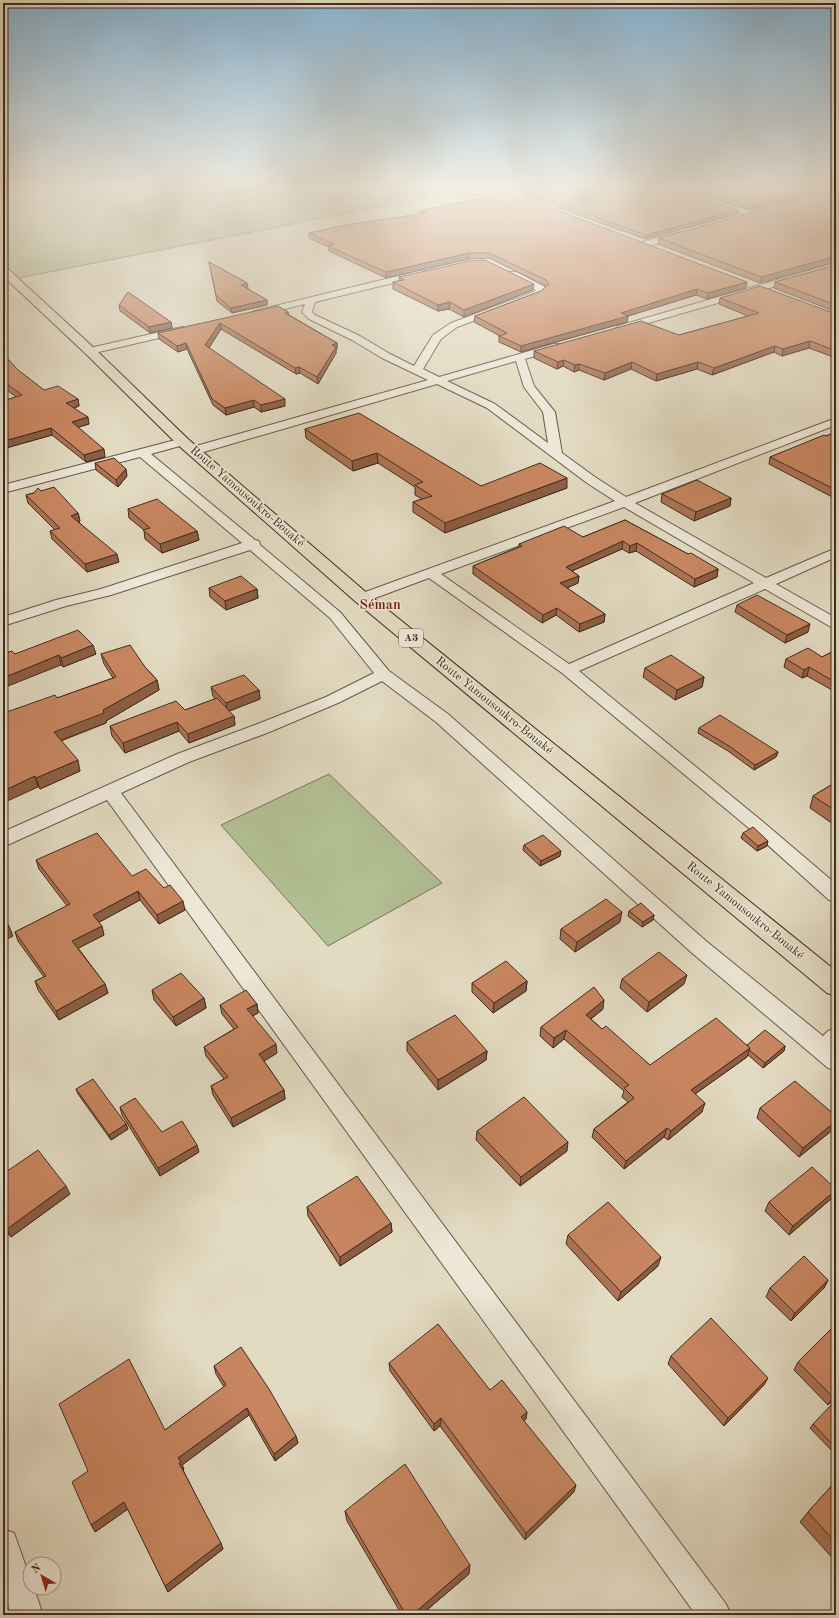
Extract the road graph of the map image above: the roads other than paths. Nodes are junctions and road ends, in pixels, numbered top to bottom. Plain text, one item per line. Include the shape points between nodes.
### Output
1 (836, 266) edge
2 (503, 269) edge
3 (3, 270) edge
4 (431, 272) edge
5 (746, 282) edge
6 (760, 288) junction
7 (774, 293) edge
8 (311, 300) junction
9 (250, 314) edge
10 (188, 329) edge
11 (610, 331) edge
12 (565, 344) edge
13 (90, 351) junction
14 (520, 357) junction
15 (417, 370) junction
16 (437, 381) junction
17 (836, 421) edge
18 (188, 446) junction
19 (142, 453) junction
20 (556, 454) junction
21 (3, 489) edge
22 (625, 502) junction
23 (254, 544) junction
24 (836, 552) edge
25 (430, 573) junction
26 (766, 582) junction
27 (362, 598) junction
28 (3, 622) edge
29 (836, 624) edge
30 (568, 670) junction
31 (383, 674) junction
32 (110, 791) junction
33 (3, 840) edge
34 (836, 895) edge
35 (836, 986) edge
36 (832, 1049) edge
37 (3, 1544) edge
38 (27, 1615) edge
39 (715, 1615) edge

1 - 6 street
2 - 15 street via 542,289 537,294 454,325 437,338
3 - 13 main road, Route Yamousoukro-Bouaké / A3
4 - 8 street
5 - 6 street
6 - 7 street
6 - 11 street
8 - 9 street
8 - 15 street via 307,312 312,317
10 - 13 street
12 - 14 street
13 - 18 main road, Route Yamousoukro-Bouaké / A3
14 - 16 street
14 - 20 street via 529,387 549,412
15 - 16 street
16 - 18 street
16 - 20 street via 491,406
17 - 22 street
18 - 19 street
18 - 27 main road, Route Yamousoukro-Bouaké / A3
19 - 21 street
19 - 23 street
20 - 22 street
22 - 25 street
22 - 26 street
23 - 28 street
23 - 31 street via 335,615
24 - 26 street
25 - 27 street
25 - 30 street
26 - 29 street
26 - 30 street
27 - 35 main road, Route Yamousoukro-Bouaké / A3
30 - 34 street via 756,825
31 - 32 street via 332,700 183,758
31 - 36 street via 442,718 698,947
32 - 33 street
32 - 39 street
37 - 38 street

